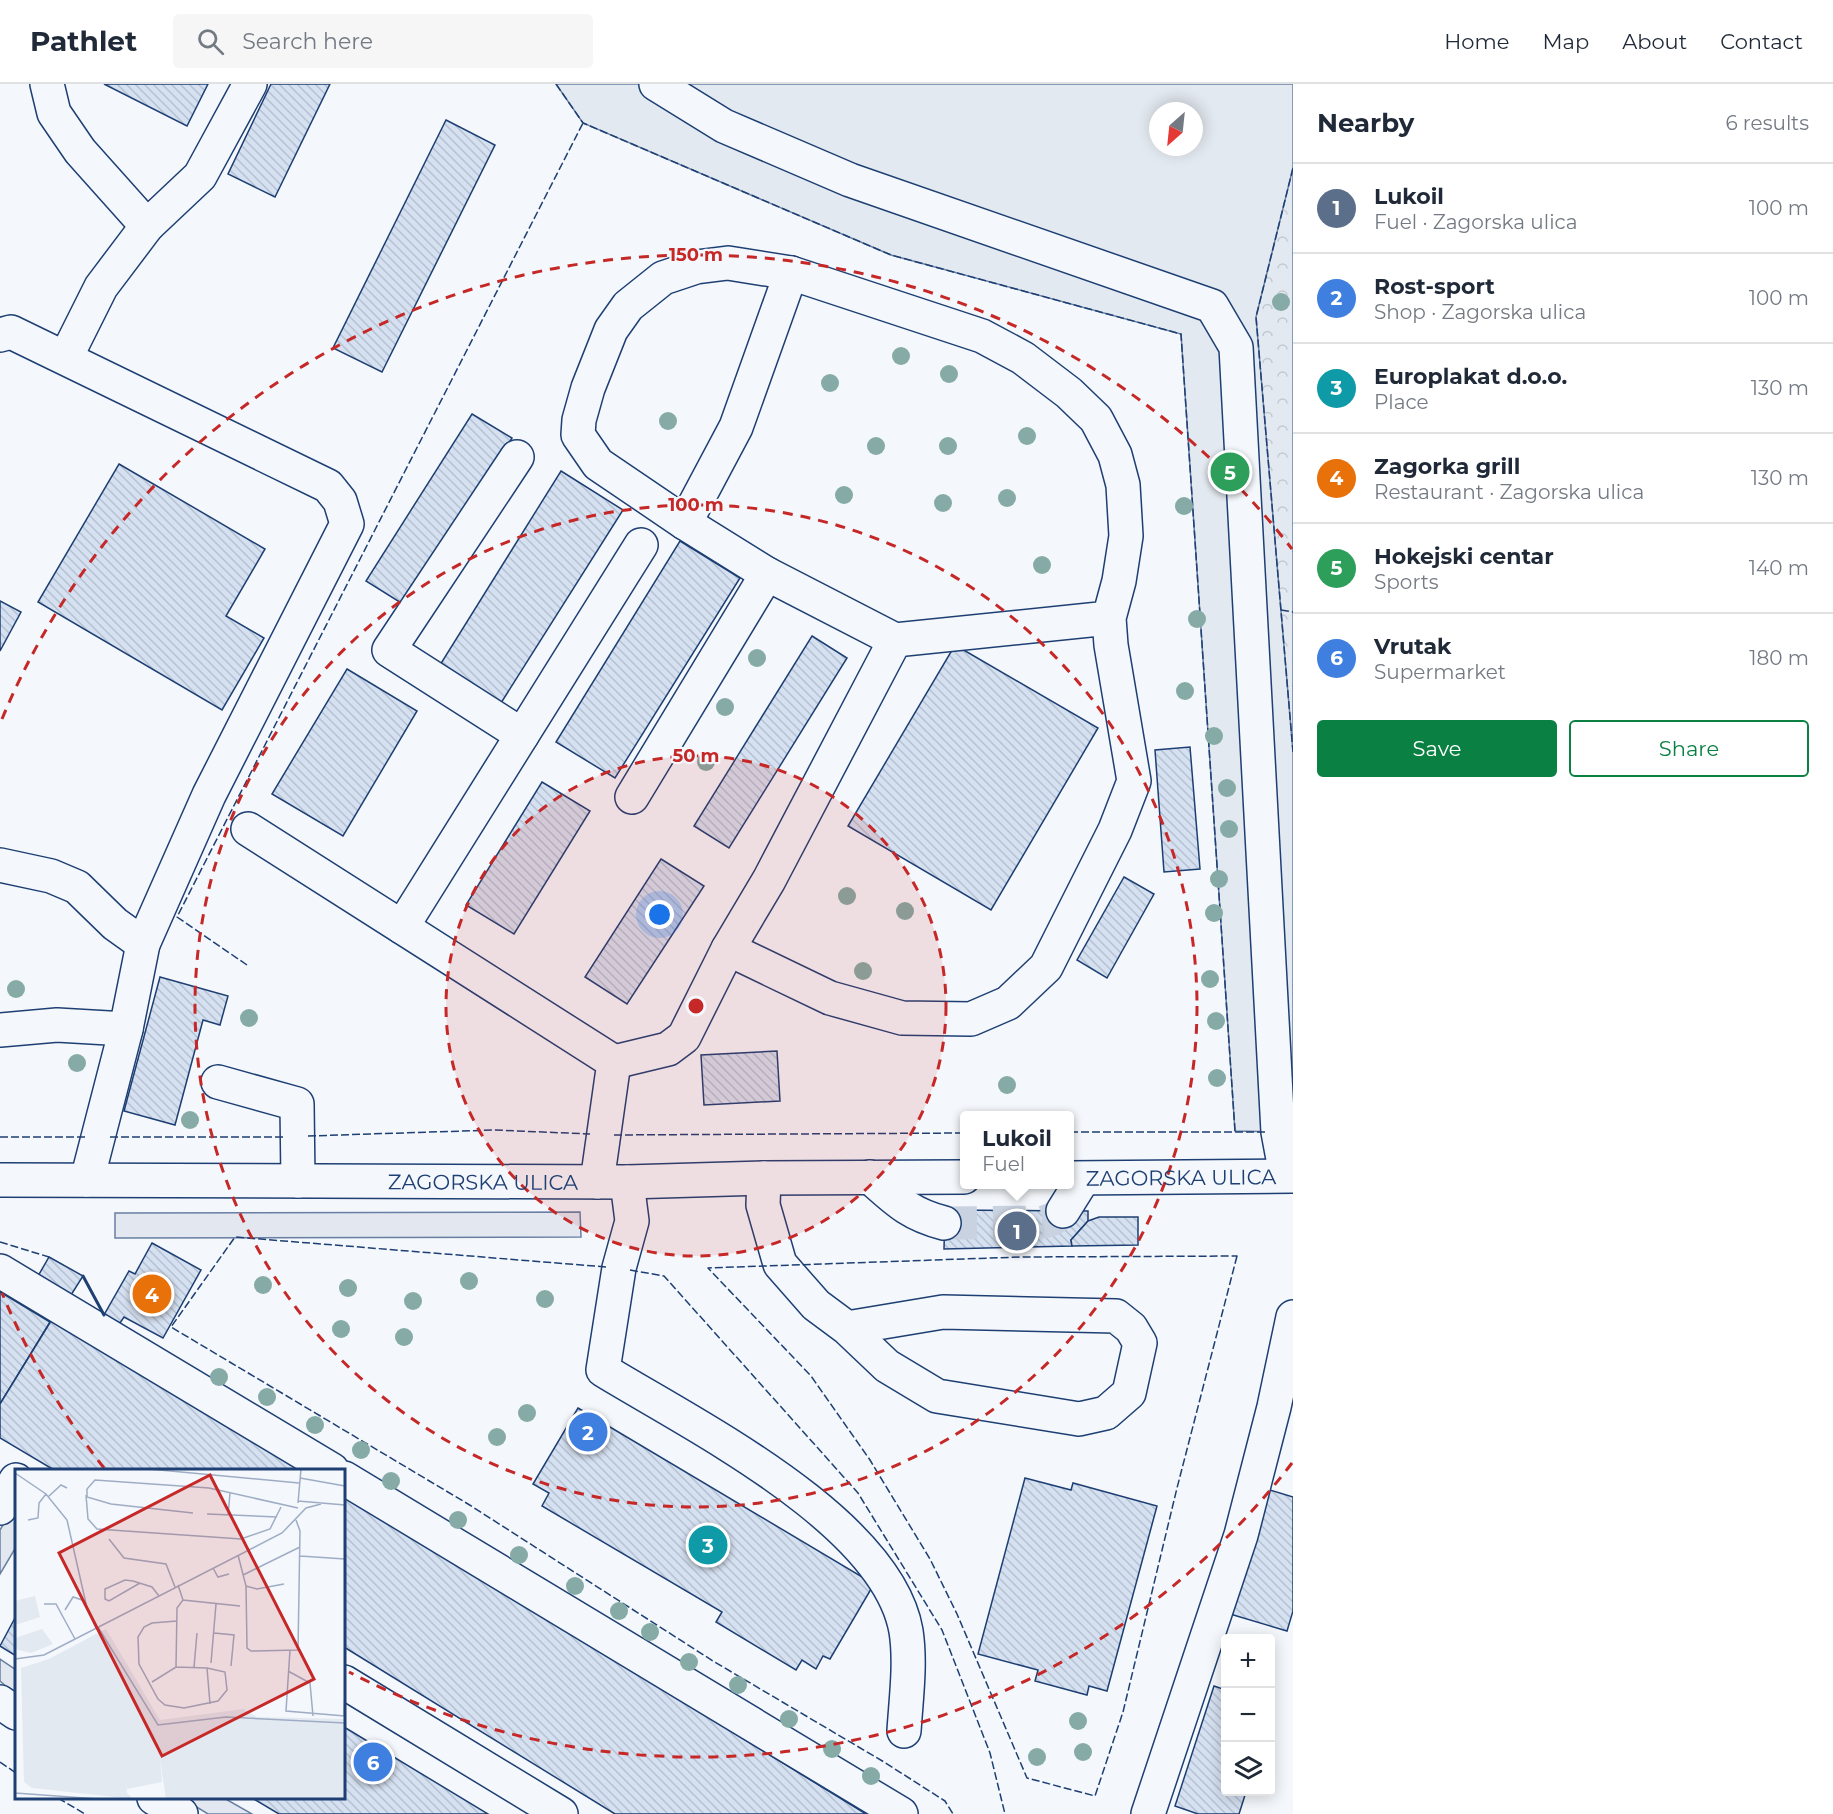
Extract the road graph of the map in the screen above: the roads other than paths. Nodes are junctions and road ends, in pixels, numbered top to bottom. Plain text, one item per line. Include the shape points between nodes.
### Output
1 (47, 84) edge
2 (250, 84) edge
3 (656, 84) edge
4 (147, 226) junction
5 (790, 273) junction
6 (0, 335) edge
7 (66, 357) junction
8 (517, 457) dead end
9 (685, 523) junction
10 (641, 545) dead end
11 (767, 574) junction
12 (1109, 618) junction
13 (895, 640) junction
14 (522, 735) junction
15 (632, 797) dead end
16 (248, 828) dead end
17 (0, 866) edge
18 (402, 927) junction
19 (142, 944) junction
20 (728, 949) junction
21 (126, 1029) junction
22 (0, 1030) edge
23 (614, 1062) junction
24 (218, 1082) dead end
25 (1290, 1175) edge
26 (870, 1177) junction
27 (764, 1178) junction
28 (960, 1178) edge
29 (1076, 1178) tunnel mouth
30 (0, 1180) edge
31 (87, 1180) junction
32 (298, 1181) junction
33 (612, 1182) junction
34 (1072, 1189) edge
35 (1063, 1211) dead end
36 (944, 1223) tunnel mouth
37 (0, 1271) edge
38 (1293, 1317) edge
39 (847, 1328) junction
40 (1284, 1402) edge
41 (0, 1463) edge
42 (330, 1469) edge
43 (15, 1472) edge
44 (345, 1479) edge
45 (15, 1482) edge
46 (0, 1508) edge
47 (345, 1683) edge
48 (0, 1702) edge
49 (15, 1712) edge
50 (904, 1731) dead end
51 (157, 1799) edge
52 (181, 1814) edge
53 (561, 1814) edge
54 (901, 1814) edge
55 (1148, 1814) edge

1 - 4 street via 54,113 81,151
2 - 4 street via 200,176
3 - 25 street via 724,126 850,180 1212,306 1236,347 1278,1132
4 - 7 street via 100,287
5 - 9 street via 736,427
5 - 9 street via 728,263 696,267 663,278 628,306 611,330 588,388 578,435 598,464
5 - 12 street via 982,336 1023,358 1096,419 1115,455 1123,485 1126,536
6 - 7 street via 11,332
7 - 19 street via 328,486 339,501 347,524 209,795
8 - 14 street via 389,650
9 - 11 street
10 - 14 street
11 - 13 street
11 - 15 street
12 - 13 street
12 - 20 street via 1134,781 1115,830 1046,967 1027,988 1008,1004 971,1019 903,1018 830,998
13 - 20 street via 769,880
14 - 18 street
16 - 18 street
17 - 19 street via 51,876 77,886 115,924
18 - 23 street
19 - 21 street
20 - 23 street via 684,1037 668,1049
21 - 22 street via 57,1025
21 - 31 street
23 - 33 street
24 - 32 street via 297,1104
25 - 29 street, ZAGORSKA ULICA
26 - 27 street, ZAGORSKA ULICA
26 - 28 street, ZAGORSKA ULICA
26 - 36 street via 912,1212
27 - 33 street, ZAGORSKA ULICA
27 - 39 street via 763,1205 780,1264 816,1305
30 - 31 street, ZAGORSKA ULICA
31 - 32 street, ZAGORSKA ULICA
32 - 33 street, ZAGORSKA ULICA
33 - 50 street via 632,1221 619,1268 603,1370 754,1461 830,1519 868,1554 893,1592 906,1630
34 - 35 street
37 - 42 street
38 - 40 street
39 - 39 street via 886,1366 937,1396 1079,1419 1106,1413 1129,1393 1140,1343 1131,1328 1116,1316 943,1312
40 - 55 street
41 - 43 street
44 - 54 street
45 - 46 street
47 - 53 street
48 - 49 street
51 - 52 street

